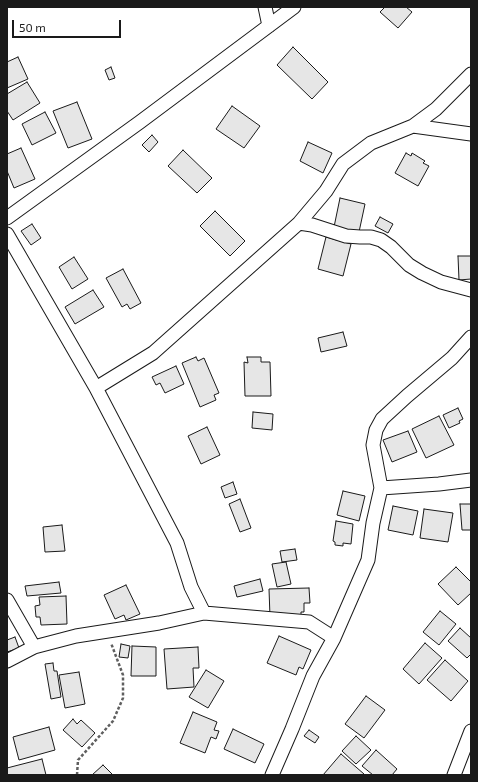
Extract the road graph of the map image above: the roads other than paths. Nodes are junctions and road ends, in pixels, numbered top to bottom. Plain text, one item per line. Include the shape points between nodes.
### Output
1 (265, 7) edge
2 (294, 7) edge
3 (269, 26) junction
4 (471, 74) edge
5 (413, 126) junction
6 (471, 134) edge
7 (7, 218) edge
8 (299, 223) junction
9 (7, 234) edge
10 (471, 290) edge
11 (471, 337) edge
12 (96, 388) junction
13 (471, 480) edge
14 (381, 488) junction
15 (7, 600) edge
16 (204, 613) junction
17 (334, 638) junction
18 (34, 647) junction
19 (7, 661) edge
20 (471, 731) edge
21 (272, 775) edge
22 (454, 775) edge

1 - 3 street
2 - 3 street
3 - 7 street
4 - 5 street via 436,109
5 - 6 street
5 - 8 street via 372,143 343,164 326,191
8 - 10 street via 346,236 381,240 422,273 441,282
8 - 12 street via 153,353
9 - 12 street
11 - 14 street via 452,358 382,419 376,430 373,445
12 - 16 street via 177,543 191,587
13 - 14 street
14 - 17 street via 368,560
15 - 18 street
16 - 17 street via 309,622
16 - 18 street via 76,636
17 - 21 street via 313,676
18 - 19 street
20 - 22 street

